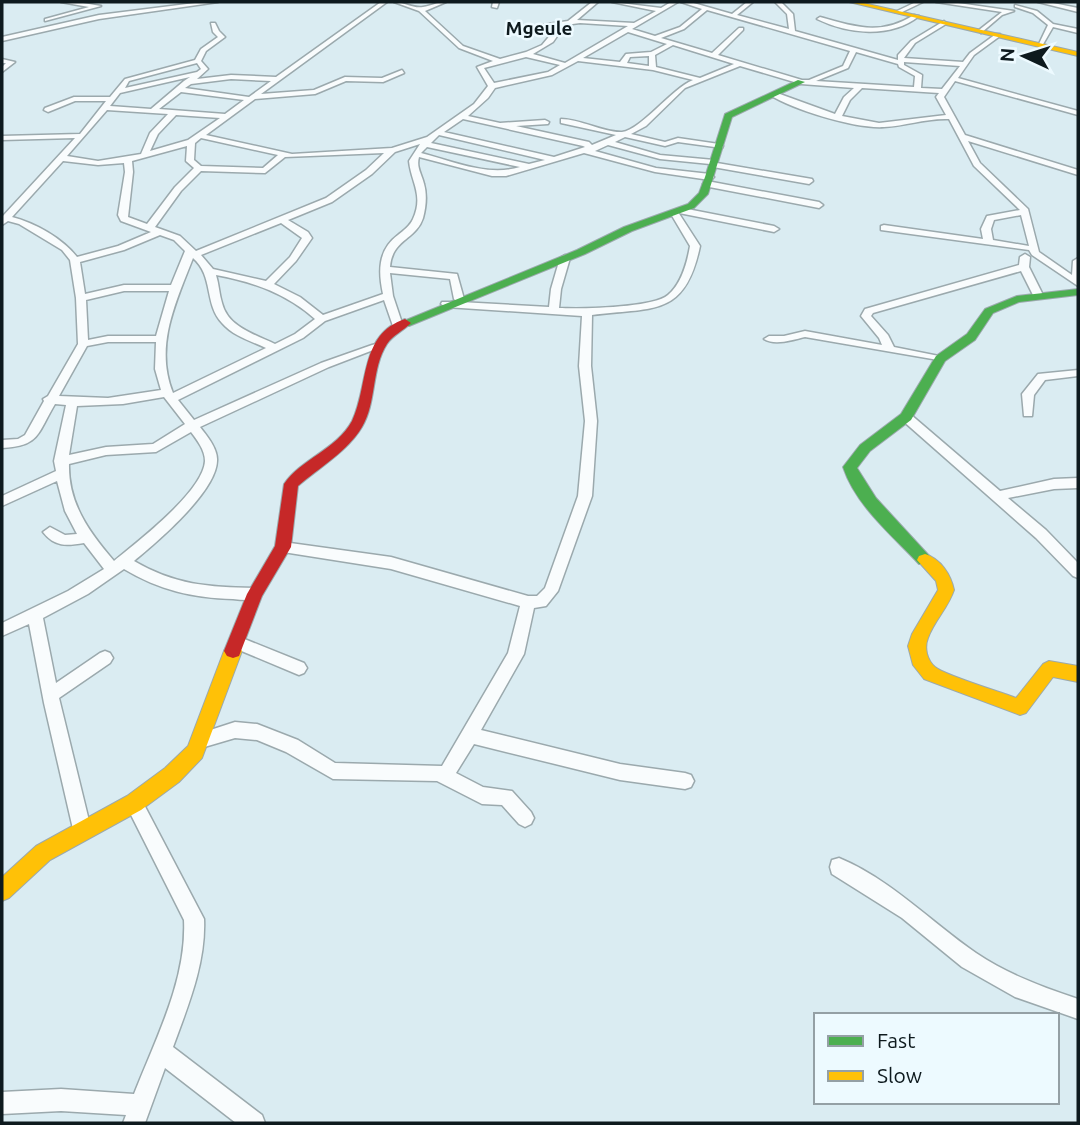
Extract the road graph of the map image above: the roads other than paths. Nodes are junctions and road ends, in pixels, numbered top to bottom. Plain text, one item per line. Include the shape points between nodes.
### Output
1 (64, 2) edge
2 (215, 2) edge
3 (384, 2) edge
4 (397, 2) edge
5 (443, 2) edge
6 (595, 2) edge
7 (615, 2) edge
8 (675, 2) edge
9 (684, 2) edge
10 (750, 2) edge
11 (778, 2) edge
12 (852, 2) edge
13 (939, 2) edge
14 (1041, 2) edge
15 (1052, 3) edge
16 (1018, 4) edge
17 (98, 6) junction
18 (705, 9) junction
19 (918, 9) edge
20 (421, 10) junction
21 (663, 10) junction
22 (1078, 10) edge
23 (1010, 11) junction
24 (146, 12) junction
25 (731, 17) junction
26 (820, 19) dead end
27 (567, 22) junction
28 (944, 23) junction
29 (213, 24) dead end
30 (639, 25) junction
31 (1051, 25) junction
32 (741, 29) dead end
33 (629, 30) junction
34 (866, 30) junction
35 (2, 31) edge
36 (510, 31) dead end
37 (981, 31) junction
38 (1078, 31) edge
39 (792, 32) junction
40 (998, 35) junction
41 (656, 38) junction
42 (2, 39) edge
43 (673, 43) junction
44 (1040, 45) junction
45 (842, 48) junction
46 (853, 51) junction
47 (524, 54) junction
48 (652, 54) junction
49 (1078, 54) edge
50 (713, 56) junction
51 (578, 59) junction
52 (2, 61) edge
53 (198, 61) junction
54 (502, 62) junction
55 (901, 62) junction
56 (740, 64) junction
57 (962, 64) junction
58 (566, 65) junction
59 (622, 65) junction
60 (653, 68) junction
61 (2, 70) edge
62 (402, 72) dead end
63 (200, 73) junction
64 (277, 79) junction
65 (954, 79) junction
66 (702, 80) junction
67 (186, 82) junction
68 (803, 83) junction
69 (860, 85) junction
70 (492, 86) junction
71 (917, 88) junction
72 (181, 90) junction
73 (942, 91) junction
74 (116, 94) junction
75 (774, 95) junction
76 (253, 97) junction
77 (105, 108) junction
78 (48, 110) dead end
79 (154, 110) junction
80 (175, 111) junction
81 (1078, 113) edge
82 (229, 116) junction
83 (462, 117) junction
84 (949, 117) junction
85 (837, 118) junction
86 (564, 121) dead end
87 (545, 122) dead end
88 (500, 125) junction
89 (439, 133) junction
90 (625, 135) junction
91 (82, 136) junction
92 (201, 136) junction
93 (961, 136) junction
94 (2, 138) edge
95 (428, 141) junction
96 (191, 142) junction
97 (608, 143) junction
98 (719, 146) junction
99 (1008, 149) junction
100 (392, 150) junction
101 (589, 150) junction
102 (284, 154) junction
103 (416, 154) junction
104 (144, 157) junction
105 (61, 158) junction
106 (128, 160) junction
107 (556, 160) junction
108 (977, 164) junction
109 (531, 167) junction
110 (199, 168) junction
111 (711, 172) junction
112 (1078, 173) edge
113 (809, 181) dead end
114 (819, 205) dead end
115 (1025, 212) junction
116 (679, 213) junction
117 (281, 219) junction
118 (4, 220) edge
119 (884, 228) dead end
120 (155, 229) junction
121 (774, 229) dead end
122 (988, 241) junction
123 (1028, 246) junction
124 (192, 253) junction
125 (565, 258) junction
126 (75, 260) junction
127 (1078, 261) edge
128 (1024, 267) junction
129 (386, 270) junction
130 (210, 271) junction
131 (269, 284) junction
132 (1078, 286) edge
133 (174, 288) junction
134 (389, 295) junction
135 (1038, 295) junction
136 (81, 298) junction
137 (452, 302) junction
138 (554, 312) junction
139 (587, 313) junction
140 (321, 319) junction
141 (398, 326) junction
142 (162, 339) junction
143 (769, 339) dead end
144 (83, 344) junction
145 (273, 347) junction
146 (376, 347) junction
147 (889, 349) junction
148 (940, 359) junction
149 (1078, 373) edge
150 (169, 395) junction
151 (49, 399) junction
152 (72, 403) junction
153 (1028, 413) dead end
154 (905, 417) junction
155 (191, 426) junction
156 (2, 444) edge
157 (60, 467) junction
158 (1078, 483) edge
159 (997, 495) junction
160 (2, 501) edge
161 (50, 532) dead end
162 (86, 538) junction
163 (283, 547) junction
164 (119, 566) junction
165 (1078, 572) edge
166 (255, 594) junction
167 (528, 602) junction
168 (35, 615) junction
169 (2, 630) edge
170 (237, 642) junction
171 (105, 658) dead end
172 (299, 668) dead end
173 (1078, 674) edge
174 (51, 695) junction
175 (469, 735) junction
176 (201, 740) junction
177 (446, 775) junction
178 (685, 781) dead end
179 (134, 803) junction
180 (525, 818) dead end
181 (82, 829) junction
182 (839, 867) dead end
183 (2, 891) edge
184 (1078, 1009) edge
185 (162, 1051) junction
186 (2, 1103) edge
187 (137, 1114) edge
188 (254, 1123) edge

1 - 17 street
2 - 24 street
3 - 64 street
4 - 20 street
5 - 20 street
6 - 27 street
7 - 21 street
8 - 21 street
9 - 18 street
10 - 25 street
11 - 39 street via 790,14
12 - 19 street via 898,12
13 - 23 street
14 - 15 street
15 - 22 street
16 - 23 street
16 - 31 street
17 - 24 street
17 - 35 street
18 - 25 street
18 - 41 street via 682,27
19 - 28 street
19 - 34 street via 896,29
20 - 54 street via 461,47
21 - 30 street
23 - 37 street
24 - 42 street via 99,16
25 - 39 street
26 - 34 street
27 - 30 street
27 - 36 street
27 - 47 street via 549,43
28 - 37 street
28 - 55 street via 906,48
29 - 53 street via 222,37 203,50
30 - 33 street
31 - 38 street
31 - 44 street
32 - 50 street
33 - 41 street
33 - 51 street
34 - 45 street
37 - 40 street
39 - 45 street
40 - 44 street
40 - 57 street
41 - 43 street
43 - 48 street
43 - 50 street
44 - 49 street
45 - 46 street
46 - 55 street
46 - 68 street via 846,67
47 - 54 street
47 - 58 street
48 - 59 street via 628,55
48 - 60 street
50 - 56 street
51 - 58 street
51 - 59 street
52 - 61 street via 12,62
53 - 63 street via 205,67
53 - 74 street via 131,78
54 - 70 street via 480,67
55 - 57 street
55 - 71 street via 919,75
56 - 66 street
56 - 68 street
57 - 65 street
58 - 70 street via 544,77
59 - 60 street
60 - 66 street
62 - 76 street via 383,80 340,80 315,92
63 - 67 street
63 - 74 street
64 - 67 street
64 - 76 street
65 - 73 street
65 - 81 street
66 - 90 street via 678,90
67 - 72 street
68 - 69 street
68 - 75 street
69 - 71 street
69 - 85 street
70 - 83 street via 486,99
71 - 73 street
72 - 76 street
72 - 79 street
73 - 84 street
74 - 77 street
74 - 78 street via 74,99
75 - 85 street
75 - 98 street via 732,113
76 - 82 street
77 - 79 street
77 - 91 street
79 - 80 street
80 - 82 street
80 - 104 street via 154,133
82 - 92 street
83 - 88 street
83 - 89 street
84 - 85 street via 924,116 880,125
84 - 93 street
86 - 90 street
87 - 88 street
88 - 101 street via 586,144
89 - 95 street
89 - 107 street
90 - 97 street
90 - 98 street via 665,144 678,139
91 - 94 street
91 - 105 street
92 - 96 street
92 - 102 street
93 - 99 street
93 - 108 street
95 - 100 street
95 - 103 street
95 - 109 street
96 - 104 street
96 - 110 street via 190,160
97 - 101 street
97 - 111 street
98 - 111 street
99 - 108 street
99 - 112 street via 1069,166
100 - 102 street
100 - 117 street via 345,191
101 - 107 street
101 - 111 street via 655,170
102 - 110 street via 265,170
103 - 109 street via 499,175
103 - 129 street via 412,168 421,190 420,215 390,247
104 - 106 street
105 - 106 street via 98,163
105 - 118 street
106 - 120 street via 122,215
107 - 109 street
108 - 115 street
110 - 120 street via 178,188
111 - 113 street
111 - 114 street
111 - 116 street via 703,194
115 - 122 street via 990,218
115 - 123 street
116 - 121 street
116 - 125 street via 628,229
116 - 139 street via 695,246 692,263 674,298 652,306
117 - 124 street
117 - 131 street via 307,239
118 - 126 street via 22,222 60,243
119 - 122 street
120 - 124 street via 182,241
120 - 126 street via 121,248
122 - 123 street
123 - 128 street
123 - 132 street
124 - 130 street
124 - 133 street
125 - 137 street
125 - 138 street
126 - 136 street
127 - 132 street
128 - 135 street
128 - 147 street via 869,312 866,316
129 - 134 street
129 - 137 street via 454,276
130 - 131 street
130 - 145 street via 226,321
131 - 140 street via 307,305
132 - 135 street
133 - 136 street via 124,288
133 - 142 street
134 - 140 street
134 - 141 street
135 - 148 street via 989,311 971,337
136 - 144 street
137 - 138 street
137 - 141 street
138 - 139 street
139 - 167 street via 585,366 591,421 585,496 551,591 541,602
140 - 145 street via 299,336
141 - 146 street
142 - 144 street
142 - 150 street via 161,360
143 - 147 street via 804,334
144 - 151 street
145 - 150 street
146 - 155 street
146 - 163 street via 369,390 355,427 291,484
147 - 148 street
148 - 154 street
149 - 153 street via 1042,377 1028,394
150 - 152 street
150 - 155 street
151 - 152 street
151 - 156 street via 27,439
152 - 157 street
154 - 159 street
154 - 173 street via 857,456 850,474 945,582 946,592 928,615 917,662 930,674 1020,707 1049,668
155 - 157 street via 156,448 106,451
155 - 164 street via 211,460 207,477 197,494
157 - 160 street
157 - 162 street via 72,512
158 - 159 street
159 - 165 street
161 - 162 street via 63,541
162 - 164 street
163 - 166 street
163 - 167 street via 391,563
164 - 166 street via 177,589
164 - 168 street
166 - 170 street
167 - 175 street via 516,654
168 - 169 street
168 - 174 street
170 - 172 street
170 - 176 street
171 - 174 street
174 - 181 street
175 - 177 street
175 - 178 street via 608,770
176 - 177 street via 247,730 292,746 338,772
176 - 179 street via 172,775
177 - 180 street via 482,795 506,797
179 - 181 street
179 - 185 street via 196,927
181 - 183 street via 43,853
182 - 184 street via 909,911 978,966 1022,990
185 - 187 street
185 - 188 street
186 - 187 street via 61,1100

